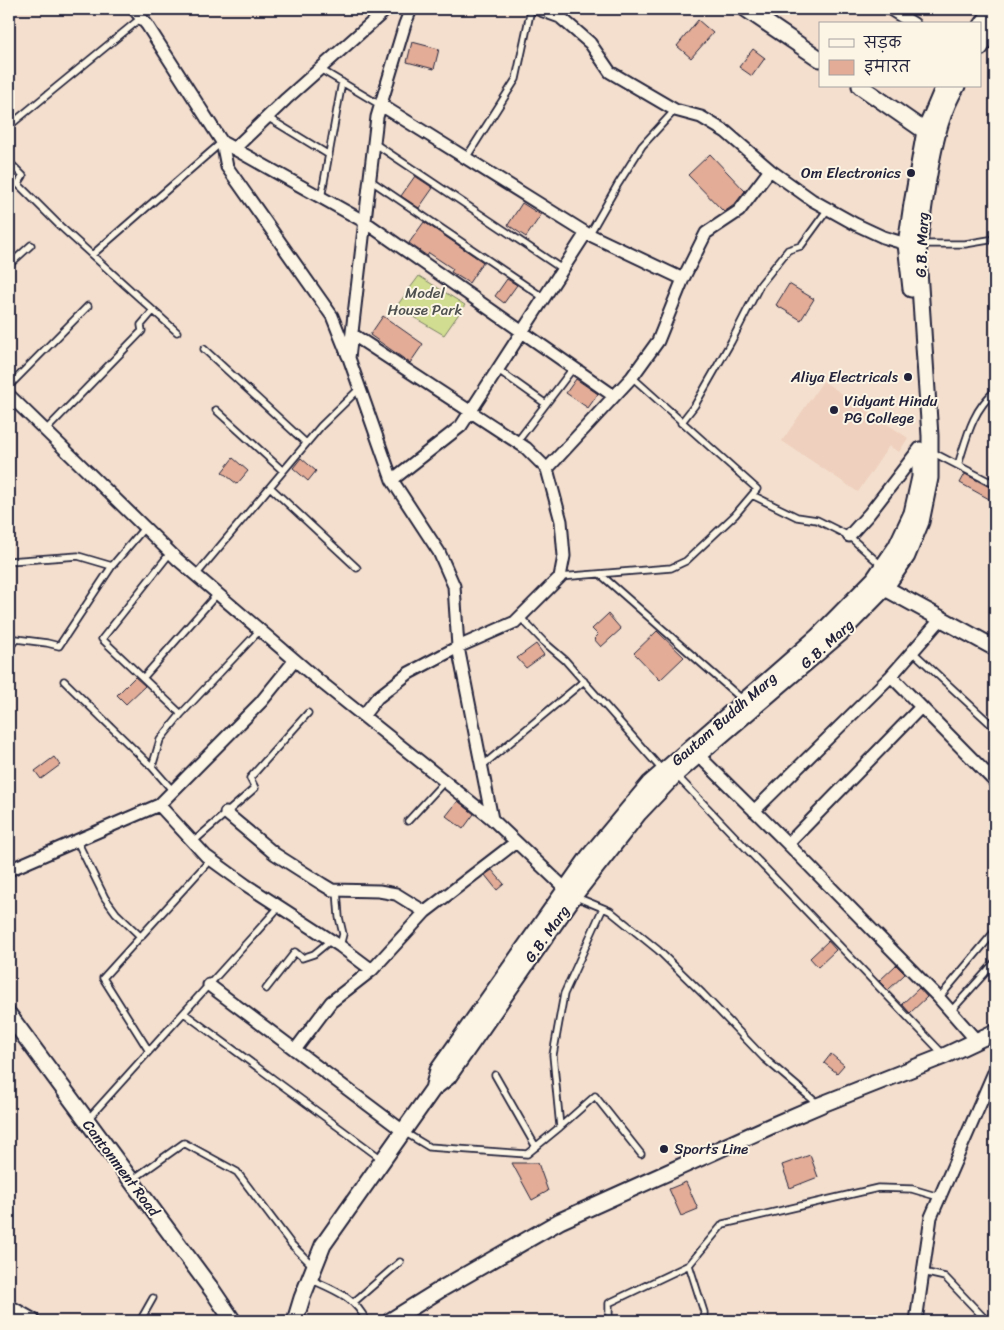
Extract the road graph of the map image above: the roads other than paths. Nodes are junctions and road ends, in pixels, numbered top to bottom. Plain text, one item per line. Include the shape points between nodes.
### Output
1 (387, 9) edge
2 (411, 9) edge
3 (531, 9) edge
4 (538, 9) edge
5 (746, 9) edge
6 (890, 9) edge
7 (993, 9) edge
8 (138, 13) edge
9 (911, 22) edge
10 (982, 25) edge
11 (995, 26) edge
12 (982, 45) edge
13 (819, 59) edge
14 (320, 69) junction
15 (342, 82) junction
16 (863, 88) edge
17 (943, 88) edge
18 (955, 88) edge
19 (381, 105) junction
20 (674, 110) junction
21 (267, 117) junction
22 (9, 126) edge
23 (930, 134) junction
24 (222, 142) junction
25 (374, 143) junction
26 (234, 149) junction
27 (329, 155) junction
28 (466, 158) junction
29 (9, 162) edge
30 (770, 170) junction
31 (370, 180) junction
32 (321, 198) junction
33 (828, 209) junction
34 (365, 222) junction
35 (588, 234) junction
36 (995, 239) edge
37 (913, 244) junction
38 (31, 245) dead end
39 (92, 255) junction
40 (9, 265) edge
41 (562, 269) junction
42 (683, 279) junction
43 (544, 298) junction
44 (88, 306) dead end
45 (153, 310) junction
46 (522, 331) junction
47 (177, 332) dead end
48 (352, 334) junction
49 (204, 349) dead end
50 (349, 358) junction
51 (574, 367) junction
52 (498, 369) junction
53 (632, 377) junction
54 (9, 386) edge
55 (360, 388) junction
56 (995, 391) edge
57 (9, 395) edge
58 (614, 396) junction
59 (546, 404) junction
60 (216, 410) dead end
61 (470, 411) junction
62 (681, 423) junction
63 (45, 431) junction
64 (517, 442) junction
65 (306, 443) junction
66 (925, 449) junction
67 (958, 465) junction
68 (547, 469) junction
69 (283, 471) junction
70 (995, 477) edge
71 (392, 480) junction
72 (270, 487) junction
73 (752, 495) junction
74 (144, 527) junction
75 (849, 536) junction
76 (171, 552) junction
77 (9, 561) edge
78 (112, 566) junction
79 (882, 566) junction
80 (358, 568) dead end
81 (600, 574) junction
82 (196, 575) junction
83 (560, 577) junction
84 (879, 583) junction
85 (218, 593) junction
86 (520, 617) junction
87 (941, 619) junction
88 (260, 630) junction
89 (993, 641) edge
90 (458, 647) junction
91 (9, 648) edge
92 (912, 651) junction
93 (295, 660) junction
94 (890, 676) junction
95 (143, 678) junction
96 (64, 681) dead end
97 (584, 681) junction
98 (744, 701) junction
99 (921, 706) junction
100 (308, 713) dead end
101 (181, 714) junction
102 (363, 716) junction
103 (995, 728) edge
104 (694, 752) junction
105 (482, 766) junction
106 (152, 767) junction
107 (670, 773) junction
108 (445, 781) junction
109 (995, 782) edge
110 (173, 791) junction
111 (158, 805) junction
112 (754, 811) junction
113 (226, 813) junction
114 (492, 818) junction
115 (408, 822) dead end
116 (77, 840) junction
117 (193, 842) junction
118 (516, 842) junction
119 (788, 844) junction
120 (210, 860) junction
121 (9, 870) edge
122 (336, 890) junction
123 (570, 892) junction
124 (279, 907) junction
125 (602, 908) junction
126 (425, 912) junction
127 (995, 931) edge
128 (141, 937) junction
129 (335, 943) junction
130 (995, 962) edge
131 (372, 970) junction
132 (209, 985) junction
133 (266, 989) dead end
134 (939, 998) junction
135 (951, 1011) junction
136 (184, 1013) junction
137 (9, 1015) edge
138 (995, 1032) edge
139 (976, 1040) junction
140 (295, 1050) junction
141 (149, 1051) junction
142 (944, 1056) junction
143 (995, 1070) edge
144 (495, 1075) dead end
145 (820, 1105) junction
146 (86, 1121) junction
147 (560, 1127) junction
148 (403, 1131) junction
149 (536, 1147) junction
150 (641, 1154) dead end
151 (383, 1160) junction
152 (131, 1181) junction
153 (938, 1197) junction
154 (400, 1262) dead end
155 (689, 1265) junction
156 (923, 1272) junction
157 (312, 1274) junction
158 (153, 1298) dead end
159 (354, 1302) junction
160 (9, 1308) edge
161 (32, 1321) edge
162 (140, 1321) edge
163 (233, 1321) edge
164 (295, 1321) edge
165 (366, 1321) edge
166 (390, 1321) edge
167 (609, 1321) edge
168 (704, 1321) edge
169 (916, 1321) edge
170 (987, 1321) edge

1 - 14 street
2 - 19 street
3 - 28 lane via 516,79
4 - 20 street via 560,17 590,43 610,72
5 - 13 street
6 - 9 street
7 - 10 street
8 - 22 lane
8 - 24 street
11 - 12 street
14 - 15 lane
14 - 21 street
15 - 19 lane
15 - 27 lane
16 - 23 street
17 - 23 street
18 - 23 street, G.B. Marg
19 - 25 street
19 - 28 street
20 - 30 street via 702,117 726,132
20 - 35 lane via 642,146
21 - 26 street
21 - 27 lane
23 - 37 street, G.B. Marg via 925,196
24 - 26 street
24 - 39 lane
24 - 50 street via 227,167 332,316
25 - 31 street
25 - 41 lane
26 - 32 street
27 - 32 lane
28 - 35 street
29 - 39 lane via 23,176 18,184
30 - 33 street
30 - 42 street via 739,211 706,233
31 - 34 street
31 - 43 lane
32 - 34 street
33 - 37 street via 884,237
33 - 62 lane via 801,246 788,250 760,285 727,350
34 - 46 street
34 - 48 street
35 - 41 street
35 - 42 street
36 - 37 lane via 964,244
37 - 66 street, G.B. Marg via 918,256
38 - 40 lane
39 - 45 lane
41 - 43 street
42 - 53 street via 658,341
43 - 46 street
44 - 54 lane
45 - 47 lane
45 - 63 lane via 141,325 142,331
46 - 51 street
46 - 52 street
48 - 50 street
48 - 61 street
49 - 65 lane
50 - 55 street
51 - 58 street
51 - 59 lane
52 - 59 lane
52 - 61 street
53 - 58 street
53 - 62 lane
55 - 65 lane
55 - 71 street
56 - 67 lane via 972,419
57 - 63 street
58 - 68 street
59 - 64 lane
60 - 69 lane
61 - 64 street
61 - 71 street via 460,426
62 - 73 lane via 757,489
63 - 74 street
64 - 68 street
65 - 69 lane
66 - 67 lane
66 - 75 street
66 - 79 street, Gautam Buddh Marg via 912,513 896,548
66 - 84 street, G.B. Marg via 930,478 921,522 907,556
67 - 70 lane via 990,482
68 - 83 street via 561,521 564,556
69 - 72 lane
71 - 90 street via 439,552 454,586
72 - 80 lane
72 - 82 lane
73 - 75 lane
73 - 81 lane via 686,561 671,568
74 - 76 street
74 - 78 lane
75 - 79 lane
76 - 82 street
76 - 95 lane via 102,639
77 - 78 lane via 78,556
78 - 91 lane via 58,646 16,639
79 - 84 street, Gautam Buddh Marg
81 - 83 lane
81 - 98 lane
82 - 85 street
83 - 86 street
84 - 87 street
84 - 98 street, Gautam Buddh Marg
84 - 104 street, G.B. Marg via 841,633
85 - 88 street
85 - 95 lane
86 - 90 street
86 - 97 lane
87 - 89 street
87 - 92 street
88 - 93 street
88 - 101 lane
90 - 102 street via 409,674 377,698
90 - 105 street
92 - 94 street
92 - 103 lane
93 - 102 street
93 - 110 street via 261,702
94 - 99 street
94 - 112 street
95 - 101 lane
96 - 106 lane
97 - 105 lane
97 - 107 lane
98 - 104 street, Gautam Buddh Marg
99 - 109 street
99 - 119 street
100 - 113 lane via 250,778 255,788
101 - 106 lane via 160,740
102 - 108 street
104 - 107 street, G.B. Marg
104 - 112 street
105 - 114 street
106 - 110 lane
107 - 123 street, G.B. Marg
107 - 142 lane
108 - 114 street
108 - 115 lane
110 - 111 street
111 - 116 street
111 - 117 street
112 - 119 street
113 - 117 lane
113 - 122 street via 275,854
114 - 118 street
116 - 121 street
116 - 128 lane via 105,898
117 - 120 street
118 - 123 street
118 - 126 street
119 - 134 street
120 - 124 street
120 - 128 lane
122 - 126 street via 396,894
122 - 129 lane via 343,934
123 - 125 lane
123 - 148 street, G.B. Marg via 448,1077 433,1090
124 - 129 street
124 - 132 lane
125 - 145 lane via 658,950 764,1058
125 - 147 lane via 564,994 553,1055
126 - 131 street
127 - 134 lane
128 - 141 lane via 103,978
129 - 131 street
129 - 133 lane via 302,958 295,952
130 - 135 lane
131 - 140 street via 331,1002
132 - 136 lane
132 - 140 street
134 - 135 street
135 - 139 street
136 - 141 lane
136 - 151 lane
137 - 146 street, Cantonment Road
138 - 139 street
139 - 142 street
140 - 148 street
141 - 146 lane
142 - 145 street
143 - 153 street
144 - 149 lane
145 - 166 street via 560,1221
146 - 152 street, Cantonment Road
147 - 149 lane
147 - 150 lane via 595,1096
148 - 149 lane via 429,1148 527,1154
148 - 151 street, G.B. Marg
151 - 157 street, G.B. Marg via 324,1245
152 - 157 lane via 184,1143 237,1172
152 - 163 street, Cantonment Road
153 - 155 lane via 912,1189 878,1188 723,1224
153 - 156 street via 931,1217
154 - 159 lane
155 - 167 lane via 609,1303
155 - 168 lane
156 - 169 street
156 - 170 lane via 945,1277
157 - 159 lane
157 - 164 street, G.B. Marg
158 - 162 lane
159 - 165 lane
160 - 161 street

